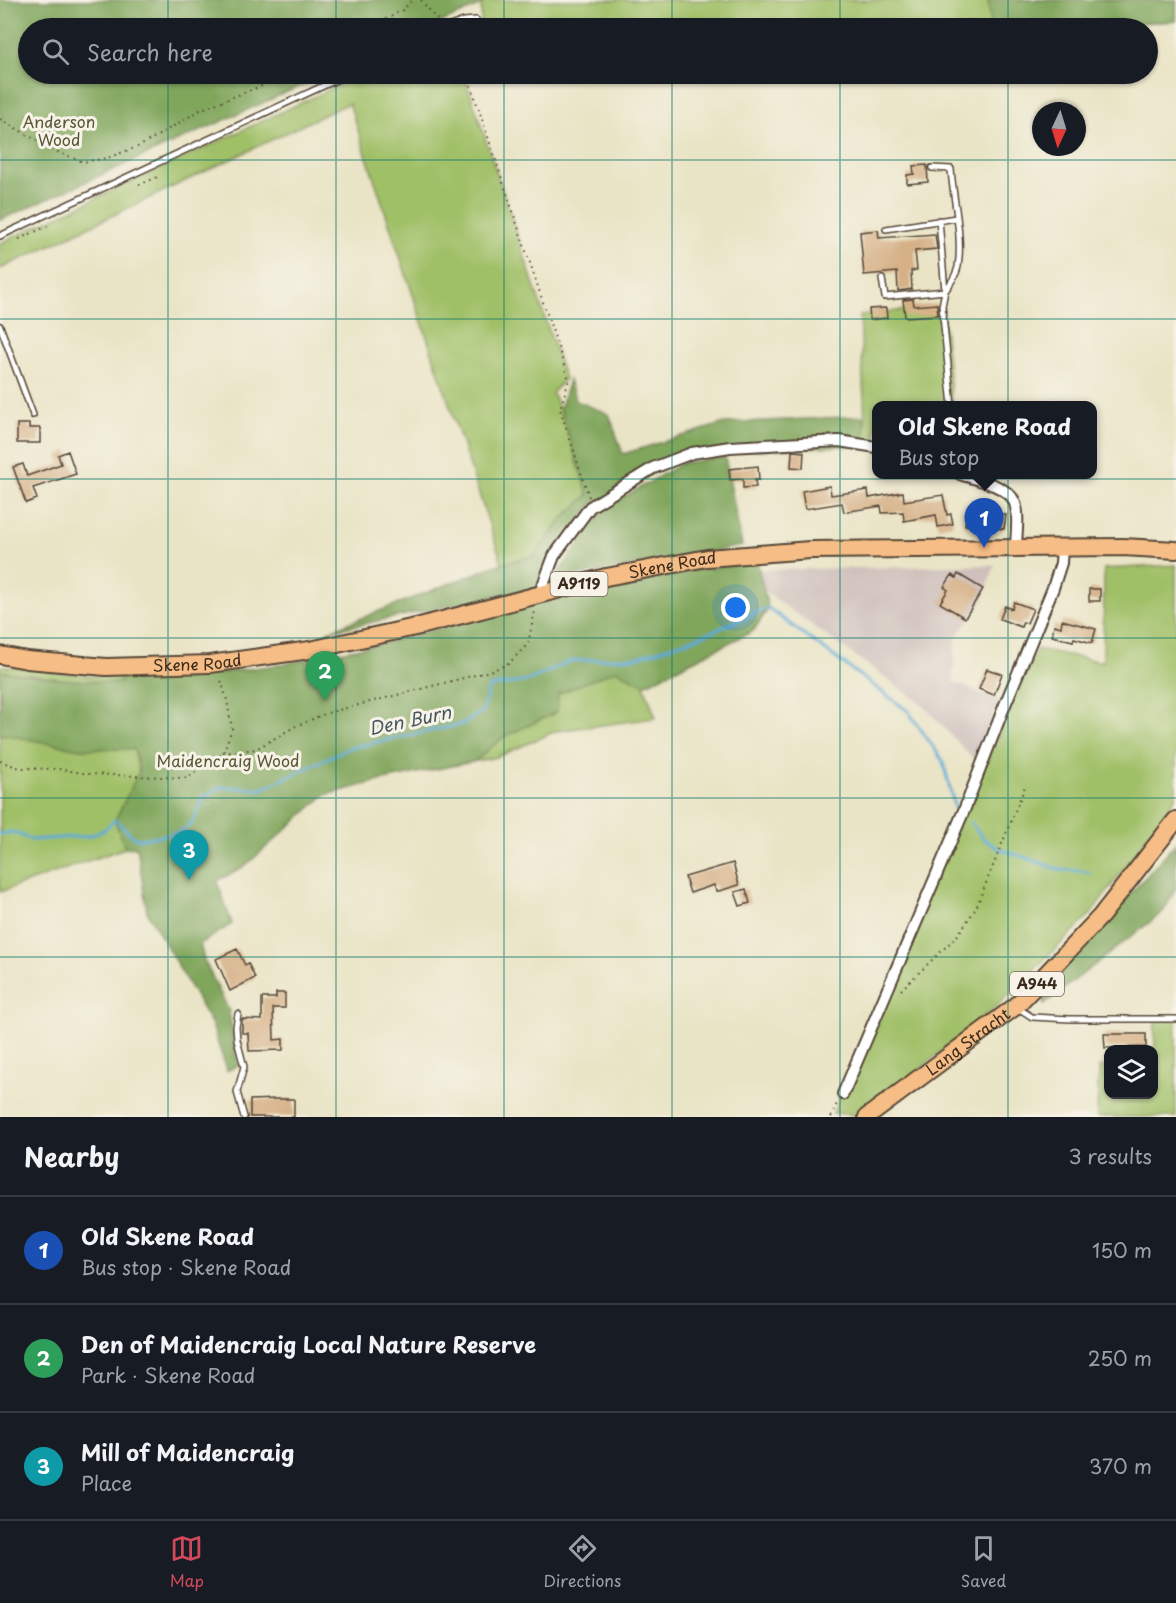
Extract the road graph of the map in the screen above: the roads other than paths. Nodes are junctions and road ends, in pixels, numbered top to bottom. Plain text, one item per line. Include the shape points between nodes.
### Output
1 (327, 84) edge
2 (933, 168) dead end
3 (956, 218) junction
4 (939, 220) junction
5 (886, 229) dead end
6 (0, 236) edge
7 (882, 279) dead end
8 (945, 291) junction
9 (0, 326) edge
10 (952, 401) edge
11 (33, 414) dead end
12 (872, 446) edge
13 (974, 479) edge
14 (1062, 547) junction
15 (1016, 548) junction
16 (1172, 549) edge
17 (538, 598) junction
18 (0, 655) edge
19 (1176, 820) edge
20 (1016, 1006) junction
21 (238, 1014) dead end
22 (1176, 1019) edge
23 (843, 1094) road end
24 (244, 1117) edge
25 (867, 1117) edge

1 - 6 lane
2 - 3 lane via 951,169
3 - 4 lane
3 - 8 lane via 958,267
4 - 5 lane
4 - 8 lane
7 - 8 lane via 885,297
8 - 10 lane via 942,306
9 - 11 lane
12 - 17 street via 838,441 730,447 692,453 653,468 592,505 554,556
13 - 15 street via 1012,497 1016,508
14 - 15 main road, Skene Road / A9119
14 - 16 main road, Skene Road / A9119
14 - 23 street via 1058,576 965,808
15 - 17 main road, Skene Road / A9119 via 810,550 707,558 606,577
17 - 18 main road, Skene Road / A9119 via 310,650 210,664 106,667
19 - 20 main road, Lang Stracht / A944 via 1101,916
20 - 22 lane via 1032,1017
20 - 25 main road, Lang Stracht / A944
21 - 24 lane via 237,1040 244,1067 237,1092

